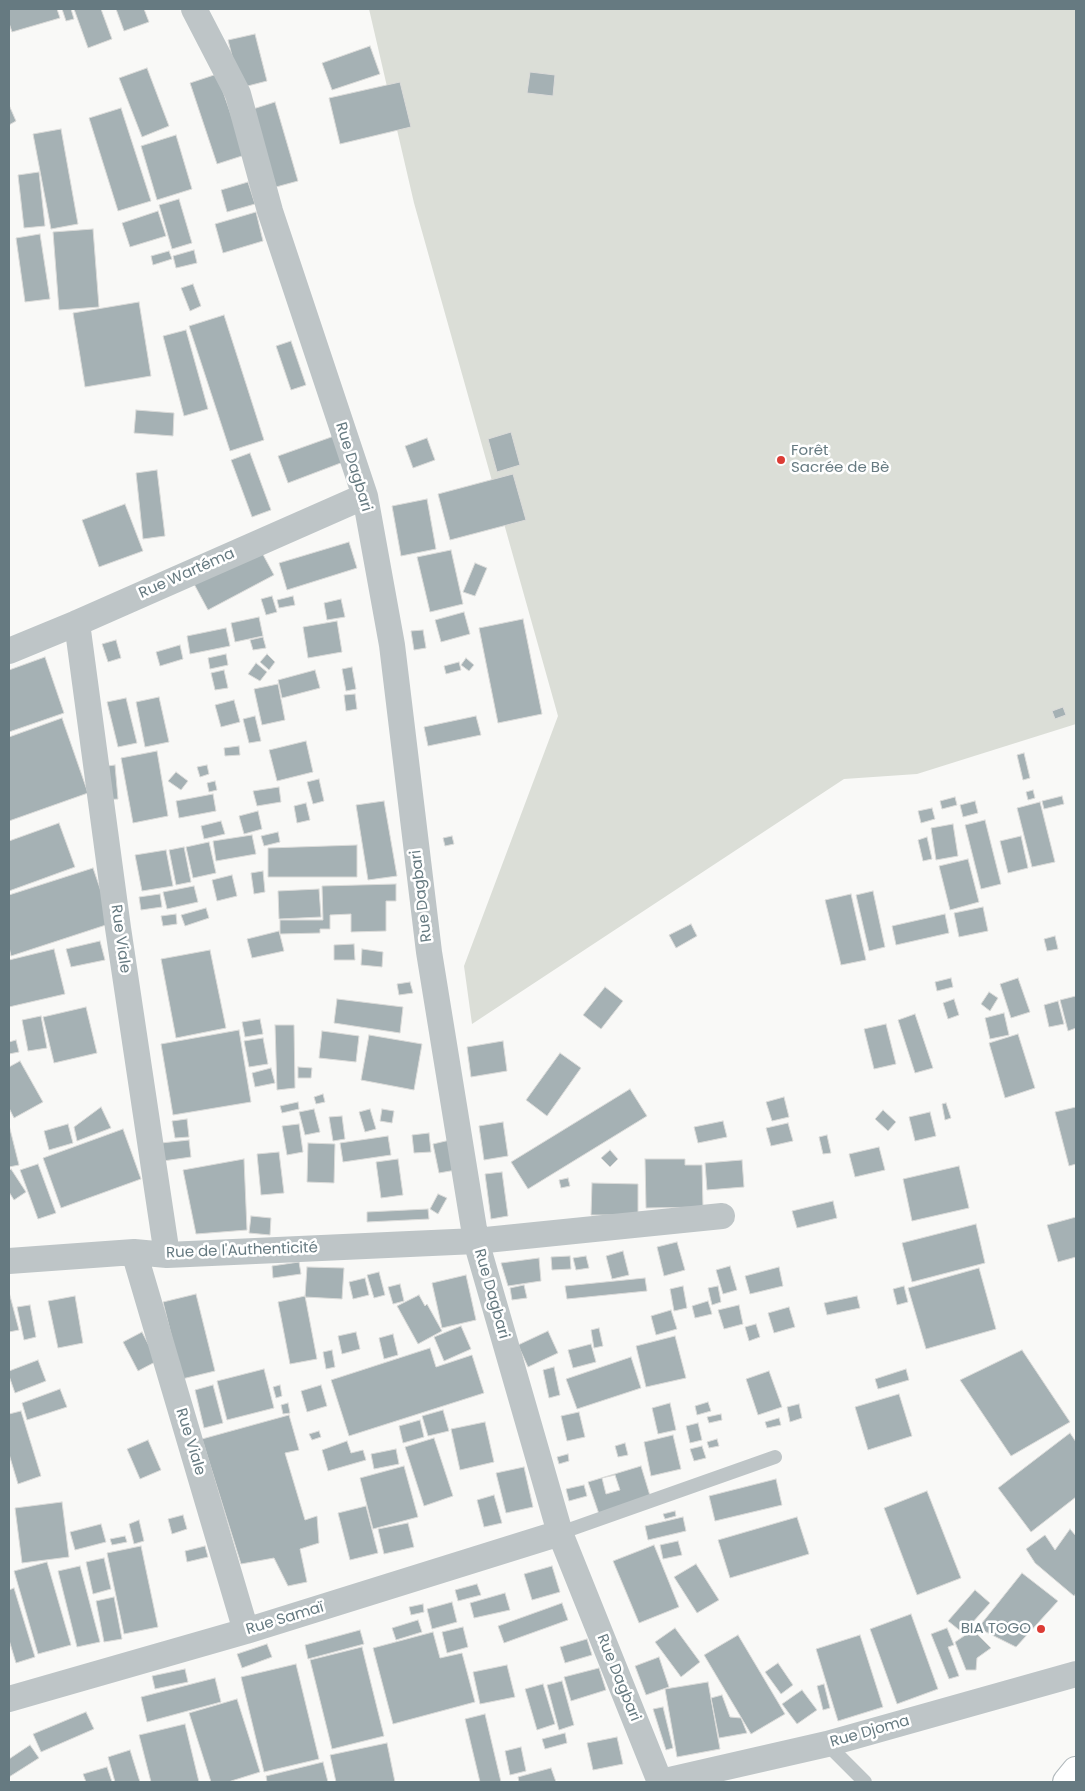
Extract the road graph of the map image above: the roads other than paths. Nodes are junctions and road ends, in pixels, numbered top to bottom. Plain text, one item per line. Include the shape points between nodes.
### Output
1 (194, 9) edge
2 (365, 496) junction
3 (77, 623) junction
4 (9, 651) edge
5 (722, 1216) dead end
6 (476, 1241) junction
7 (134, 1252) junction
8 (168, 1255) junction
9 (9, 1262) edge
10 (775, 1457) dead end
11 (560, 1533) junction
12 (246, 1631) junction
13 (1076, 1674) edge
14 (9, 1699) edge
15 (827, 1744) junction
16 (1076, 1771) edge
17 (660, 1782) edge
18 (865, 1782) edge
19 (1067, 1782) edge

1 - 2 street, Rue Dagbari via 238,94 273,220
2 - 3 street, Rue Wartéma
2 - 6 street, Rue Dagbari via 392,645 429,952
3 - 4 street, Rue Wartéma
3 - 8 street, Rue Viale via 118,928
5 - 6 street, Rue de l'Authenticité
6 - 8 street, Rue de l'Authenticité
6 - 11 street, Rue Dagbari
7 - 8 street, Rue de l'Authenticité
7 - 9 street, Rue de l'Authenticité
7 - 12 street, Rue Viale
10 - 11 lane
11 - 12 street, Rue Samaï
11 - 17 street, Rue Dagbari
12 - 14 street, Rue Samaï
13 - 15 street, Rue Djoma
15 - 17 street, Rue Djoma
15 - 18 lane
16 - 19 street

